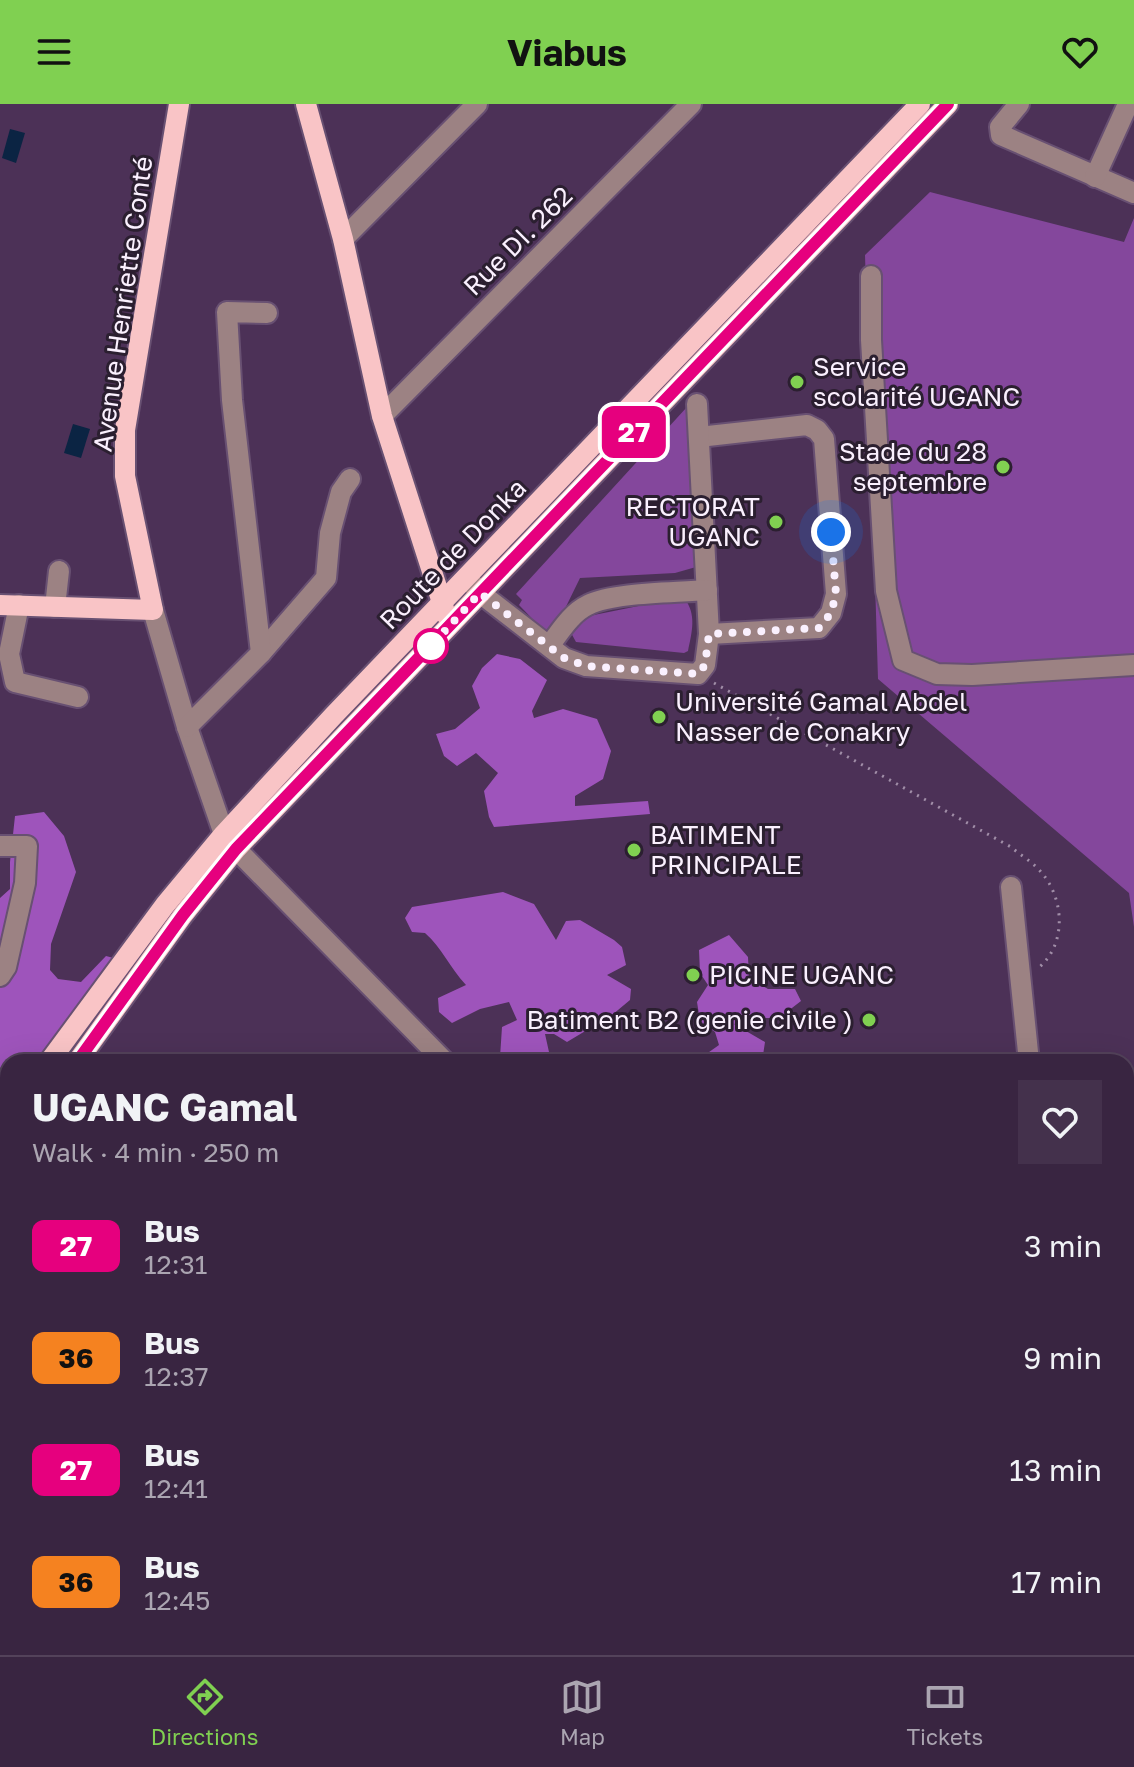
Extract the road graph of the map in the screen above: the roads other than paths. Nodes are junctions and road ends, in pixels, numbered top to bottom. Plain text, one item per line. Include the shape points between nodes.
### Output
1 (179, 104) edge
2 (306, 104) edge
3 (477, 104) edge
4 (691, 104) edge
5 (920, 104) edge
6 (948, 104) edge
7 (1019, 104) edge
8 (1128, 104) edge
9 (1095, 177) junction
10 (1134, 193) edge
11 (343, 239) junction
12 (871, 276) dead end
13 (267, 313) dead end
14 (697, 404) dead end
15 (382, 416) junction
16 (699, 437) junction
17 (350, 479) dead end
18 (59, 571) dead end
19 (466, 577) junction
20 (707, 590) junction
21 (480, 593) junction
22 (10, 605) edge
23 (442, 605) junction
24 (55, 607) junction
25 (153, 610) junction
26 (449, 627) junction
27 (709, 634) junction
28 (549, 646) junction
29 (261, 653) junction
30 (1134, 665) edge
31 (78, 697) dead end
32 (187, 727) junction
33 (230, 842) junction
34 (0, 846) edge
35 (1011, 887) dead end
36 (0, 976) edge
37 (55, 1054) edge
38 (83, 1054) edge
39 (437, 1054) edge
40 (1028, 1054) edge

1 - 25 main road, Avenue Henriette Conté via 125,430 125,476
2 - 11 main road
3 - 11 street
4 - 15 street, Rue DI. 262
5 - 19 main road, Route de Donka
6 - 21 main road, Route de Donka
7 - 9 street via 1000,127 1001,135
8 - 9 street
9 - 10 street
11 - 15 main road
12 - 30 street via 886,591 903,660 937,674 972,675
13 - 29 street via 227,312
14 - 16 street
15 - 23 main road
16 - 20 street
16 - 27 street via 807,425 817,430 824,439 836,594 831,613 819,628
17 - 29 street via 330,533 326,578
18 - 24 street
19 - 21 street
19 - 23 main road, Route de Donka
20 - 27 street
20 - 28 street via 587,605
21 - 26 main road, Route de Donka
21 - 28 street
22 - 24 main road
22 - 31 street via 9,654 15,682
23 - 26 main road
23 - 33 main road, Route de Donka via 334,715
24 - 25 main road
25 - 32 street, Avenue Henriette Conté
26 - 33 main road, Route de Donka
27 - 28 street via 705,665 698,674 586,666
29 - 32 street
32 - 33 street, Avenue Henriette Conté
33 - 37 main road, Route de Donka via 165,905
33 - 38 main road, Route de Donka
33 - 39 street
34 - 36 street via 27,846 25,883
35 - 40 street

